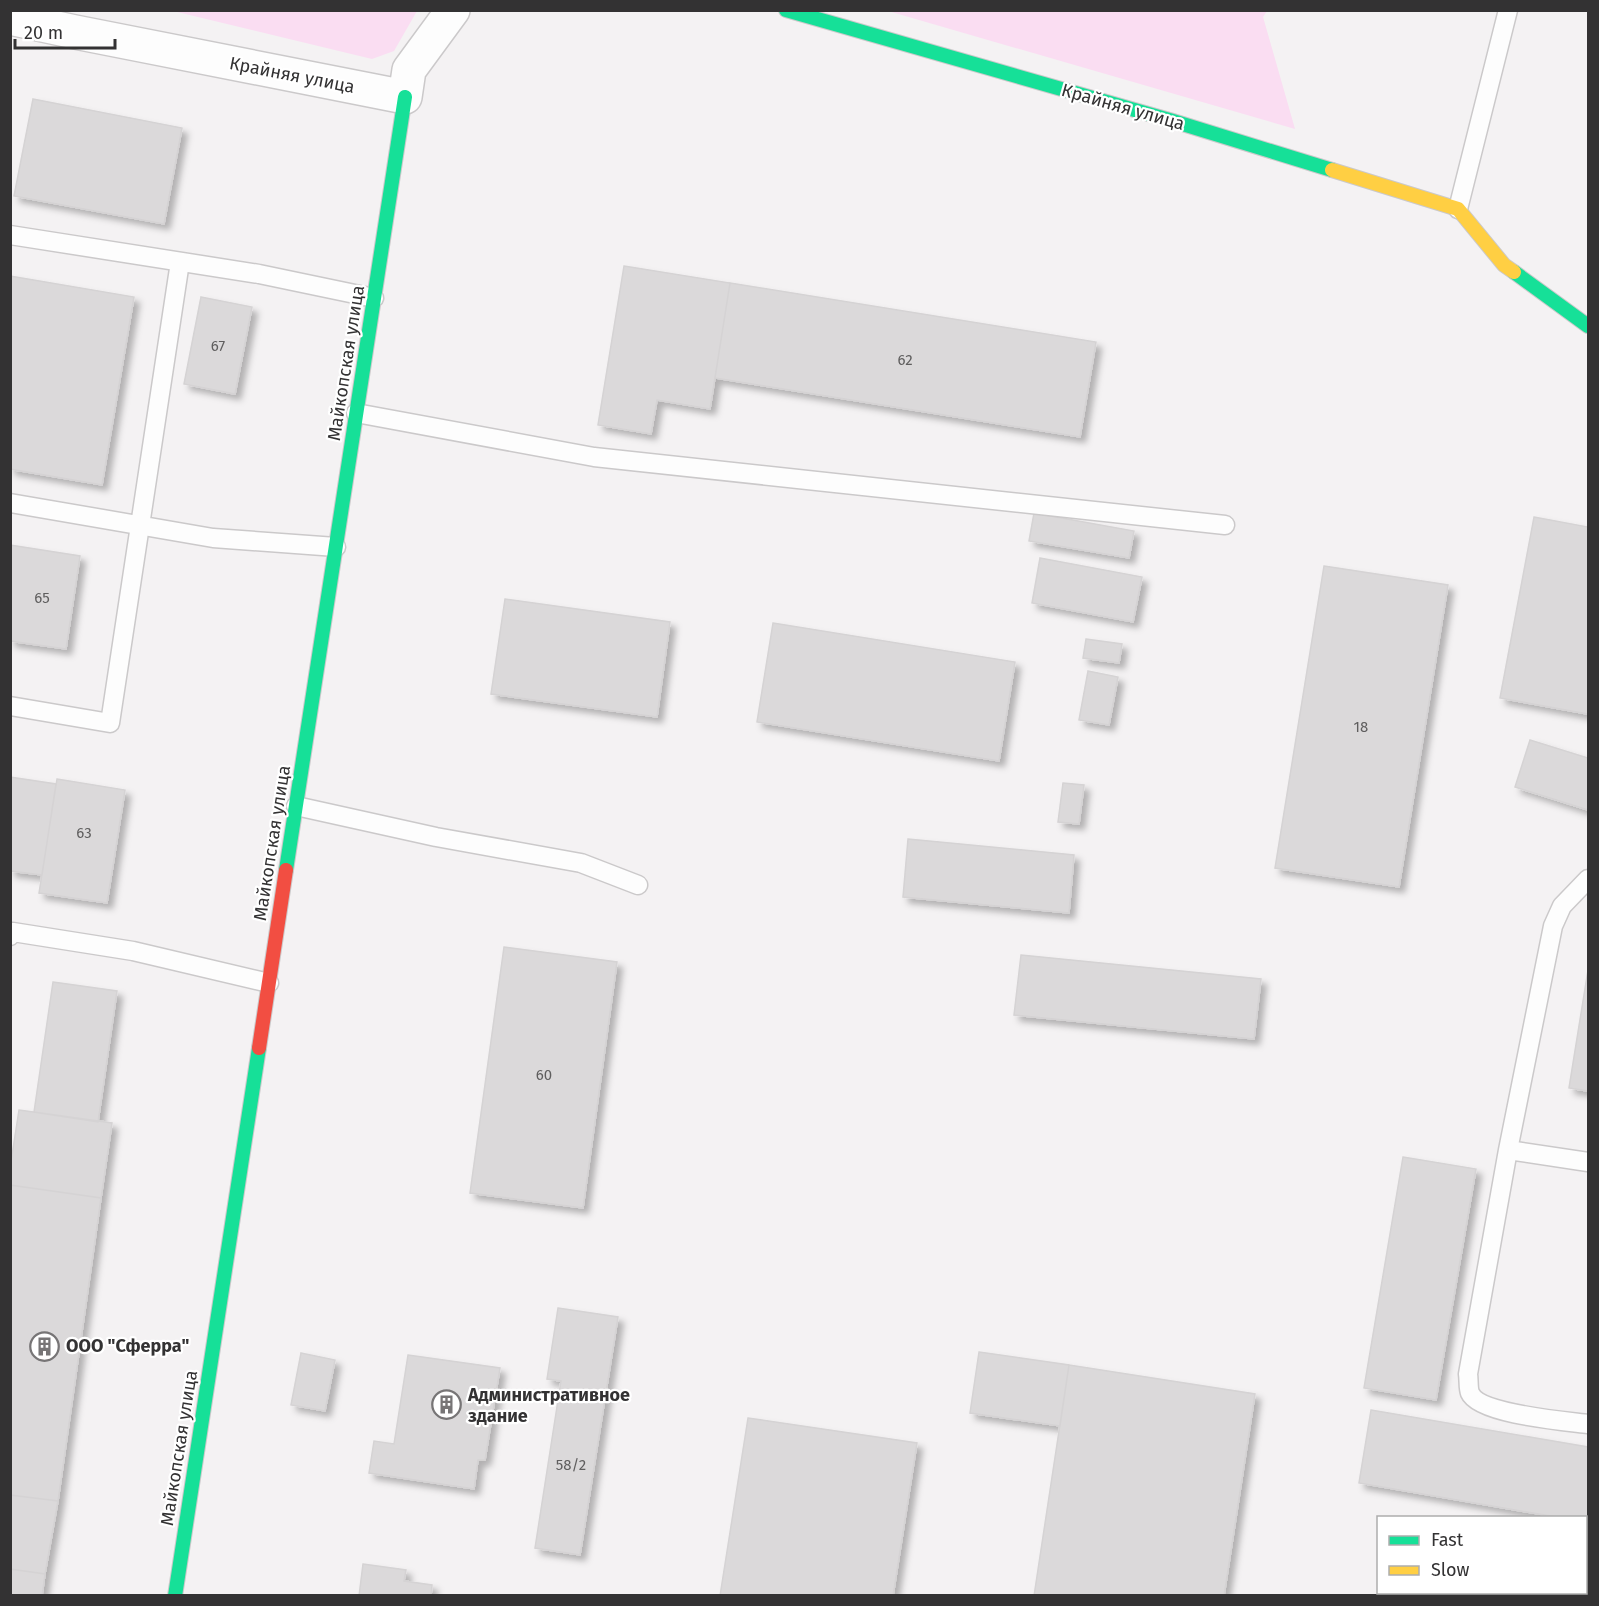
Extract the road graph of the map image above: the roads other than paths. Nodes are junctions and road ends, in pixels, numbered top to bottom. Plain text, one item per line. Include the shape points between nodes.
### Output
1 (453, 10) edge
2 (786, 10) edge
3 (1508, 10) edge
4 (10, 18) edge
5 (405, 97) junction
6 (1458, 209) junction
7 (10, 235) edge
8 (180, 262) junction
9 (374, 298) junction
10 (1588, 326) edge
11 (356, 413) junction
12 (10, 503) edge
13 (139, 525) junction
14 (1225, 525) dead end
15 (336, 547) junction
16 (10, 705) edge
17 (296, 806) junction
18 (1588, 879) edge
19 (638, 885) dead end
20 (10, 936) edge
21 (269, 983) junction
22 (1508, 1150) junction
23 (1588, 1162) edge
24 (1588, 1424) edge
25 (175, 1596) edge

1 - 5 street via 409,70
2 - 6 street, Крайняя улица via 1173,121
3 - 6 lane
4 - 5 street, Крайняя улица
5 - 9 street, Майкопская улица
6 - 10 street via 1504,265
7 - 8 lane
8 - 9 lane
8 - 13 lane
9 - 11 street, Майкопская улица
11 - 14 lane via 594,457
11 - 15 street, Майкопская улица
12 - 13 lane
13 - 15 lane via 213,538
13 - 16 lane via 110,723
15 - 17 street, Майкопская улица
17 - 19 lane via 581,863
17 - 21 street, Майкопская улица
18 - 22 lane via 1562,906 1553,926
20 - 21 lane via 13,932 134,951
21 - 25 street, Майкопская улица
22 - 23 lane
22 - 24 lane via 1468,1374 1470,1394 1480,1404 1497,1410

